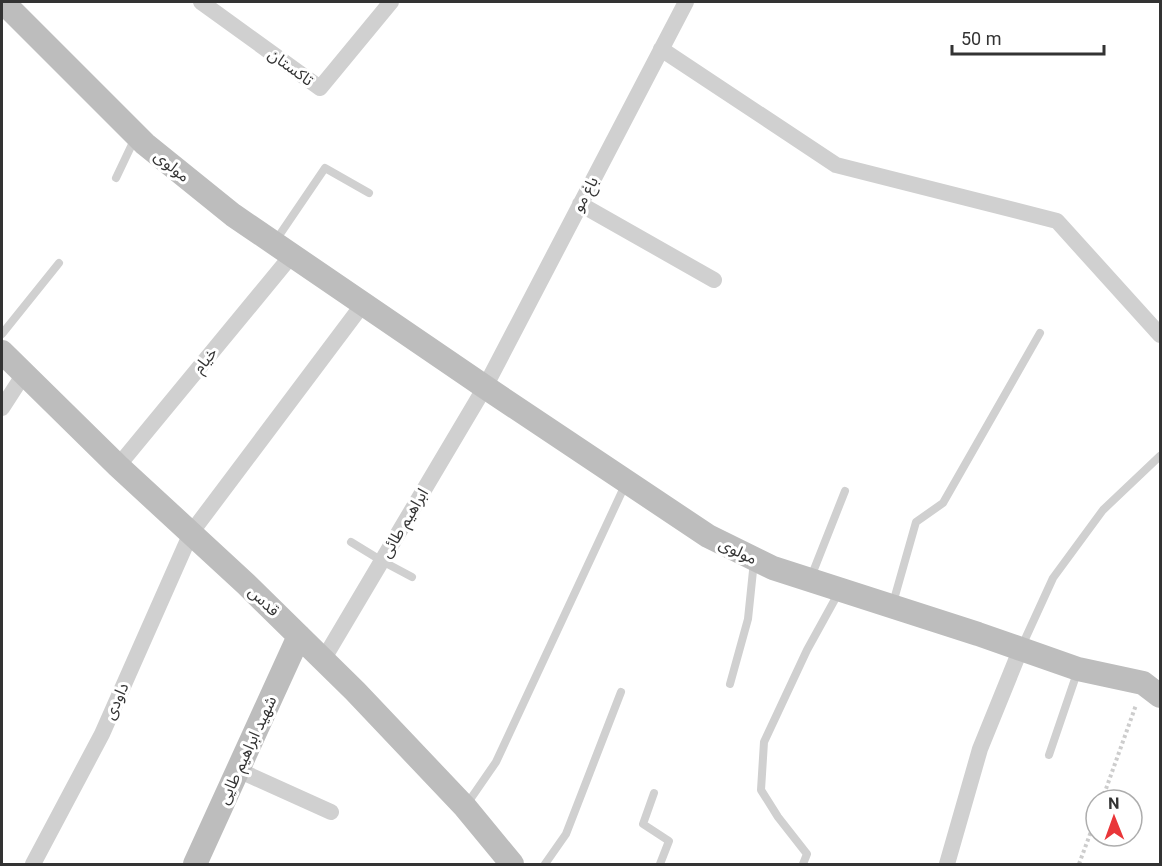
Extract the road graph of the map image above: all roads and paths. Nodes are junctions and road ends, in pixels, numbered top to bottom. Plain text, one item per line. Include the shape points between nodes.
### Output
1 (3, 2) edge
2 (201, 2) edge
3 (391, 2) edge
4 (686, 2) edge
5 (224, 8) edge
6 (661, 49) junction
7 (136, 135) junction
8 (116, 178) dead end
9 (369, 192) dead end
10 (580, 204) junction
11 (283, 249) junction
12 (59, 263) dead end
13 (714, 280) dead end
14 (363, 304) junction
15 (1040, 333) dead end
16 (2, 334) edge
17 (1161, 335) edge
18 (2, 352) edge
19 (24, 374) junction
20 (485, 387) junction
21 (2, 408) edge
22 (1161, 456) edge
23 (118, 466) junction
24 (627, 482) junction
25 (845, 491) dead end
26 (191, 533) junction
27 (351, 542) dead end
28 (755, 559) junction
29 (382, 561) junction
30 (412, 577) dead end
31 (810, 580) junction
32 (840, 590) junction
33 (892, 606) junction
34 (299, 636) junction
35 (1021, 648) junction
36 (324, 660) junction
37 (1078, 669) junction
38 (730, 684) dead end
39 (1152, 690) edge
40 (621, 692) dead end
41 (1048, 755) dead end
42 (238, 770) junction
43 (1107, 788) edge
44 (654, 793) dead end
45 (465, 807) junction
46 (331, 812) dead end
47 (1085, 848) edge
48 (33, 864) edge
49 (195, 864) edge
50 (512, 864) edge
51 (545, 864) edge
52 (660, 864) edge
53 (803, 864) edge
54 (947, 864) edge
55 (1079, 864) edge

1 - 7 street, مولوی
2 - 5 street, تاکستان
3 - 5 street, تاکستان via 320,88
4 - 6 street, باغ مو
6 - 10 street, باغ مو
6 - 17 street via 836,165 1057,221
7 - 8 lane
7 - 11 street, مولوی via 233,215
9 - 11 lane via 325,168
10 - 13 street
10 - 20 street, باغ مو
11 - 14 street, مولوی
11 - 23 street, خیام
12 - 16 lane
14 - 20 street, مولوی
14 - 26 street
15 - 33 lane via 943,503 916,522
18 - 19 street, قدس
19 - 21 street
19 - 23 street, قدس
20 - 24 street, مولوی
20 - 29 street, ابراهیم طائی
22 - 35 lane via 1103,510 1059,569
23 - 26 street, قدس
24 - 28 street, مولوی via 708,536
24 - 45 lane via 496,762
25 - 31 lane
26 - 34 street, قدس
26 - 48 street, داودی via 102,734
27 - 29 lane
28 - 31 street, مولوی
28 - 38 lane via 748,619
29 - 30 lane
29 - 36 street, ابراهیم طائی
31 - 32 street, مولوی
32 - 33 street, مولوی
32 - 53 lane via 764,742 761,790 807,854
33 - 35 street, مولوی
34 - 36 street, قدس
34 - 42 street, شهید ابراهیم طایی
35 - 37 street, مولوی
35 - 54 street via 980,749
36 - 45 street, قدس
37 - 39 street, مولوی
37 - 41 lane
39 - 43 path
40 - 51 lane via 567,834
42 - 46 street
42 - 49 street, شهید ابراهیم طایی
44 - 52 lane via 643,824 669,842
45 - 50 street, قدس
47 - 55 path

